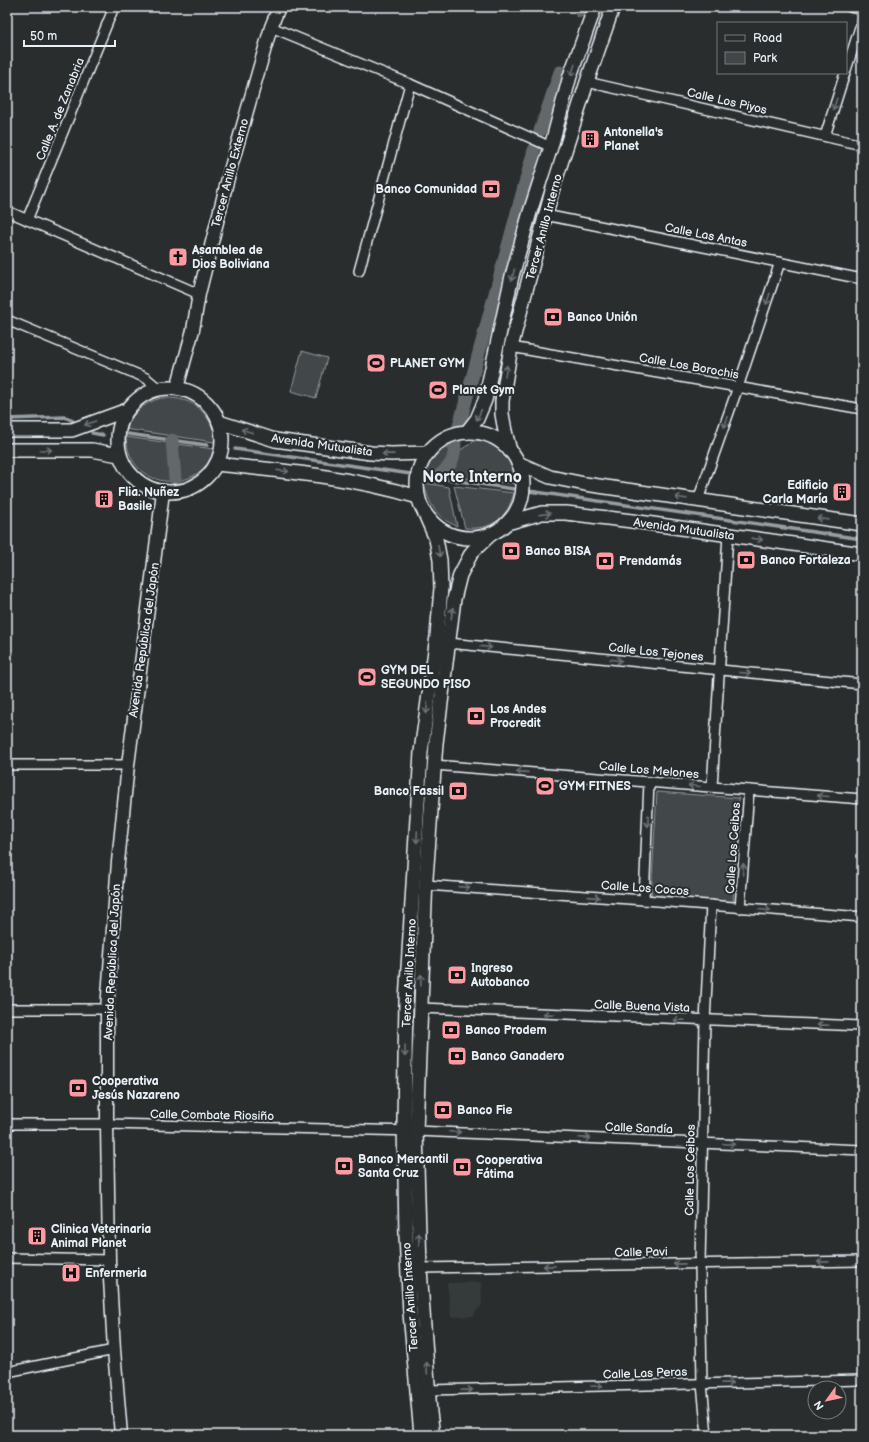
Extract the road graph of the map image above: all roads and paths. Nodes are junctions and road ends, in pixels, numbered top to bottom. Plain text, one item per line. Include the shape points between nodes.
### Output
1 (114, 7) edge
2 (279, 7) edge
3 (596, 7) edge
4 (607, 7) edge
5 (613, 7) edge
6 (850, 7) edge
7 (862, 10) edge
8 (862, 21) edge
9 (271, 27) junction
10 (579, 51) junction
11 (847, 67) edge
12 (845, 74) edge
13 (588, 79) junction
14 (410, 84) junction
15 (825, 136) junction
16 (862, 145) edge
17 (551, 147) junction
18 (7, 211) edge
19 (546, 215) junction
20 (27, 220) junction
21 (780, 262) junction
22 (359, 271) dead end
23 (862, 279) edge
24 (199, 294) junction
25 (523, 300) junction
26 (7, 320) edge
27 (511, 347) junction
28 (738, 387) junction
29 (177, 388) junction
30 (159, 389) junction
31 (862, 409) edge
32 (127, 410) junction
33 (218, 422) junction
34 (7, 430) edge
35 (467, 432) junction
36 (7, 450) edge
37 (510, 451) junction
38 (427, 453) junction
39 (120, 455) junction
40 (518, 463) junction
41 (216, 464) junction
42 (163, 492) junction
43 (418, 497) junction
44 (698, 500) junction
45 (426, 514) junction
46 (507, 523) junction
47 (862, 524) edge
48 (491, 534) junction
49 (728, 535) junction
50 (862, 554) edge
51 (448, 642) junction
52 (719, 671) junction
53 (862, 684) edge
54 (7, 765) edge
55 (128, 765) junction
56 (434, 765) junction
57 (649, 782) junction
58 (712, 787) junction
59 (749, 790) junction
60 (862, 799) edge
61 (425, 885) junction
62 (644, 900) junction
63 (711, 906) junction
64 (740, 908) junction
65 (862, 918) edge
66 (420, 1008) junction
67 (7, 1009) edge
68 (107, 1009) junction
69 (705, 1021) junction
70 (862, 1026) edge
71 (7, 1124) edge
72 (107, 1124) junction
73 (410, 1131) junction
74 (702, 1143) junction
75 (862, 1150) edge
76 (7, 1258) edge
77 (109, 1260) junction
78 (862, 1261) edge
79 (700, 1264) junction
80 (420, 1268) junction
81 (114, 1350) junction
82 (7, 1372) edge
83 (862, 1380) edge
84 (702, 1384) junction
85 (428, 1390) junction
86 (121, 1435) edge
87 (421, 1435) edge
88 (433, 1435) edge
89 (707, 1435) edge

1 - 20 street, Calle A. de Zanabria
2 - 9 street, Tercer Anillo Externo
3 - 10 main road, Tercer Anillo Interno
4 - 10 main road via 594,39
5 - 13 main road, Tercer Anillo Interno
6 - 7 street
8 - 11 street
9 - 14 street
9 - 24 street, Tercer Anillo Externo via 229,174
10 -> 17 main road, Tercer Anillo Interno
12 -> 15 street
13 - 15 street, Calle Los Piyos
13 - 17 main road via 579,85 564,130 559,140
13 - 19 main road, Tercer Anillo Interno
14 - 17 street
14 - 22 street
15 - 16 street, Calle Los Piyos
17 - 25 main road via 555,152 525,262
17 -> 35 main road, Tercer Anillo Interno via 512,276 485,400 477,419
18 - 20 street
19 - 21 street, Calle Las Antas
19 - 25 main road, Tercer Anillo Interno
20 - 24 street
21 - 23 street, Calle Las Antas
21 -> 28 street
24 - 29 street, Tercer Anillo Externo via 193,330
25 - 27 main road, Tercer Anillo Interno
26 - 30 street via 146,378
27 - 28 street, Calle Los Borochis
37 -> 27 main road, Tercer Anillo Interno via 502,414 502,401
28 - 31 street, Calle Los Borochis
28 -> 44 street
29 - 30 main road
29 - 33 main road via 202,399 212,409
30 - 32 main road via 136,400
32 -> 34 main road via 72,430
32 - 39 main road via 118,432
38 -> 33 main road, Avenida Mutualista via 371,453 275,440
33 - 41 main road via 222,436
35 - 37 main road via 483,434 498,440
35 - 38 main road via 452,435 438,442
36 -> 39 main road via 92,450
37 - 40 main road
38 - 43 main road via 418,474
39 - 42 main road via 126,469 136,480 149,488
44 -> 40 main road via 550,477
40 - 46 main road via 523,484 519,505
41 - 42 main road via 207,477 194,487 179,492
41 -> 43 main road via 315,474 388,488
42 - 55 street, Avenida República del Japón
43 - 45 main road
47 -> 44 main road
45 - 48 main road via 438,528 455,536 474,538
45 -> 73 main road, Tercer Anillo Interno via 436,539 441,588 421,752 406,1001
46 - 48 main road
46 -> 49 main road, Avenida Mutualista via 542,513 566,513
51 -> 48 main road, Tercer Anillo Interno via 460,575 472,552
49 -> 50 main road, Avenida Mutualista
49 - 52 street
51 -> 52 street, Calle Los Tejones
51 - 56 main road, Tercer Anillo Interno
52 -> 53 street, Calle Los Tejones
52 - 58 street
54 - 55 street
55 - 68 street, Avenida República del Japón
57 -> 56 street, Calle Los Melones
56 - 61 main road, Tercer Anillo Interno
58 -> 57 street, Calle Los Melones
57 -> 62 street
58 - 59 street, Calle Los Melones
60 -> 59 street, Calle Los Melones
64 -> 59 street, Calle Los Ceibos
61 -> 62 street, Calle Los Cocos
66 -> 61 main road, Tercer Anillo Interno
62 - 63 street, Calle Los Cocos
63 - 64 street, Calle Los Cocos
63 - 69 street, Calle Los Ceibos
64 -> 65 street, Calle Los Cocos
69 -> 66 street, Calle Buena Vista
66 - 73 main road, Tercer Anillo Interno
67 - 68 street
68 - 72 street, Avenida República del Japón
70 -> 69 street, Calle Buena Vista
69 - 74 street, Calle Los Ceibos
71 - 72 street, Calle Combate Riosiño
72 - 73 street, Calle Combate Riosiño
72 - 77 street, Avenida República del Japón
73 -> 74 street, Calle Sandía
80 -> 73 main road, Tercer Anillo Interno
73 - 87 main road, Tercer Anillo Interno via 406,1236
74 -> 75 street, Calle Sandía
74 - 79 street, Calle Los Ceibos
76 - 77 street
77 - 81 street, Avenida República del Japón
78 -> 79 street, Calle Pavi
79 -> 80 street, Calle Pavi
79 - 84 street, Calle Los Ceibos
85 -> 80 main road, Tercer Anillo Interno
81 - 82 street
81 - 86 street, Avenida República del Japón
84 -> 83 street, Calle Las Peras
85 -> 84 street, Calle Las Peras
84 - 89 street, Calle Los Ceibos
85 - 88 main road, Tercer Anillo Interno

